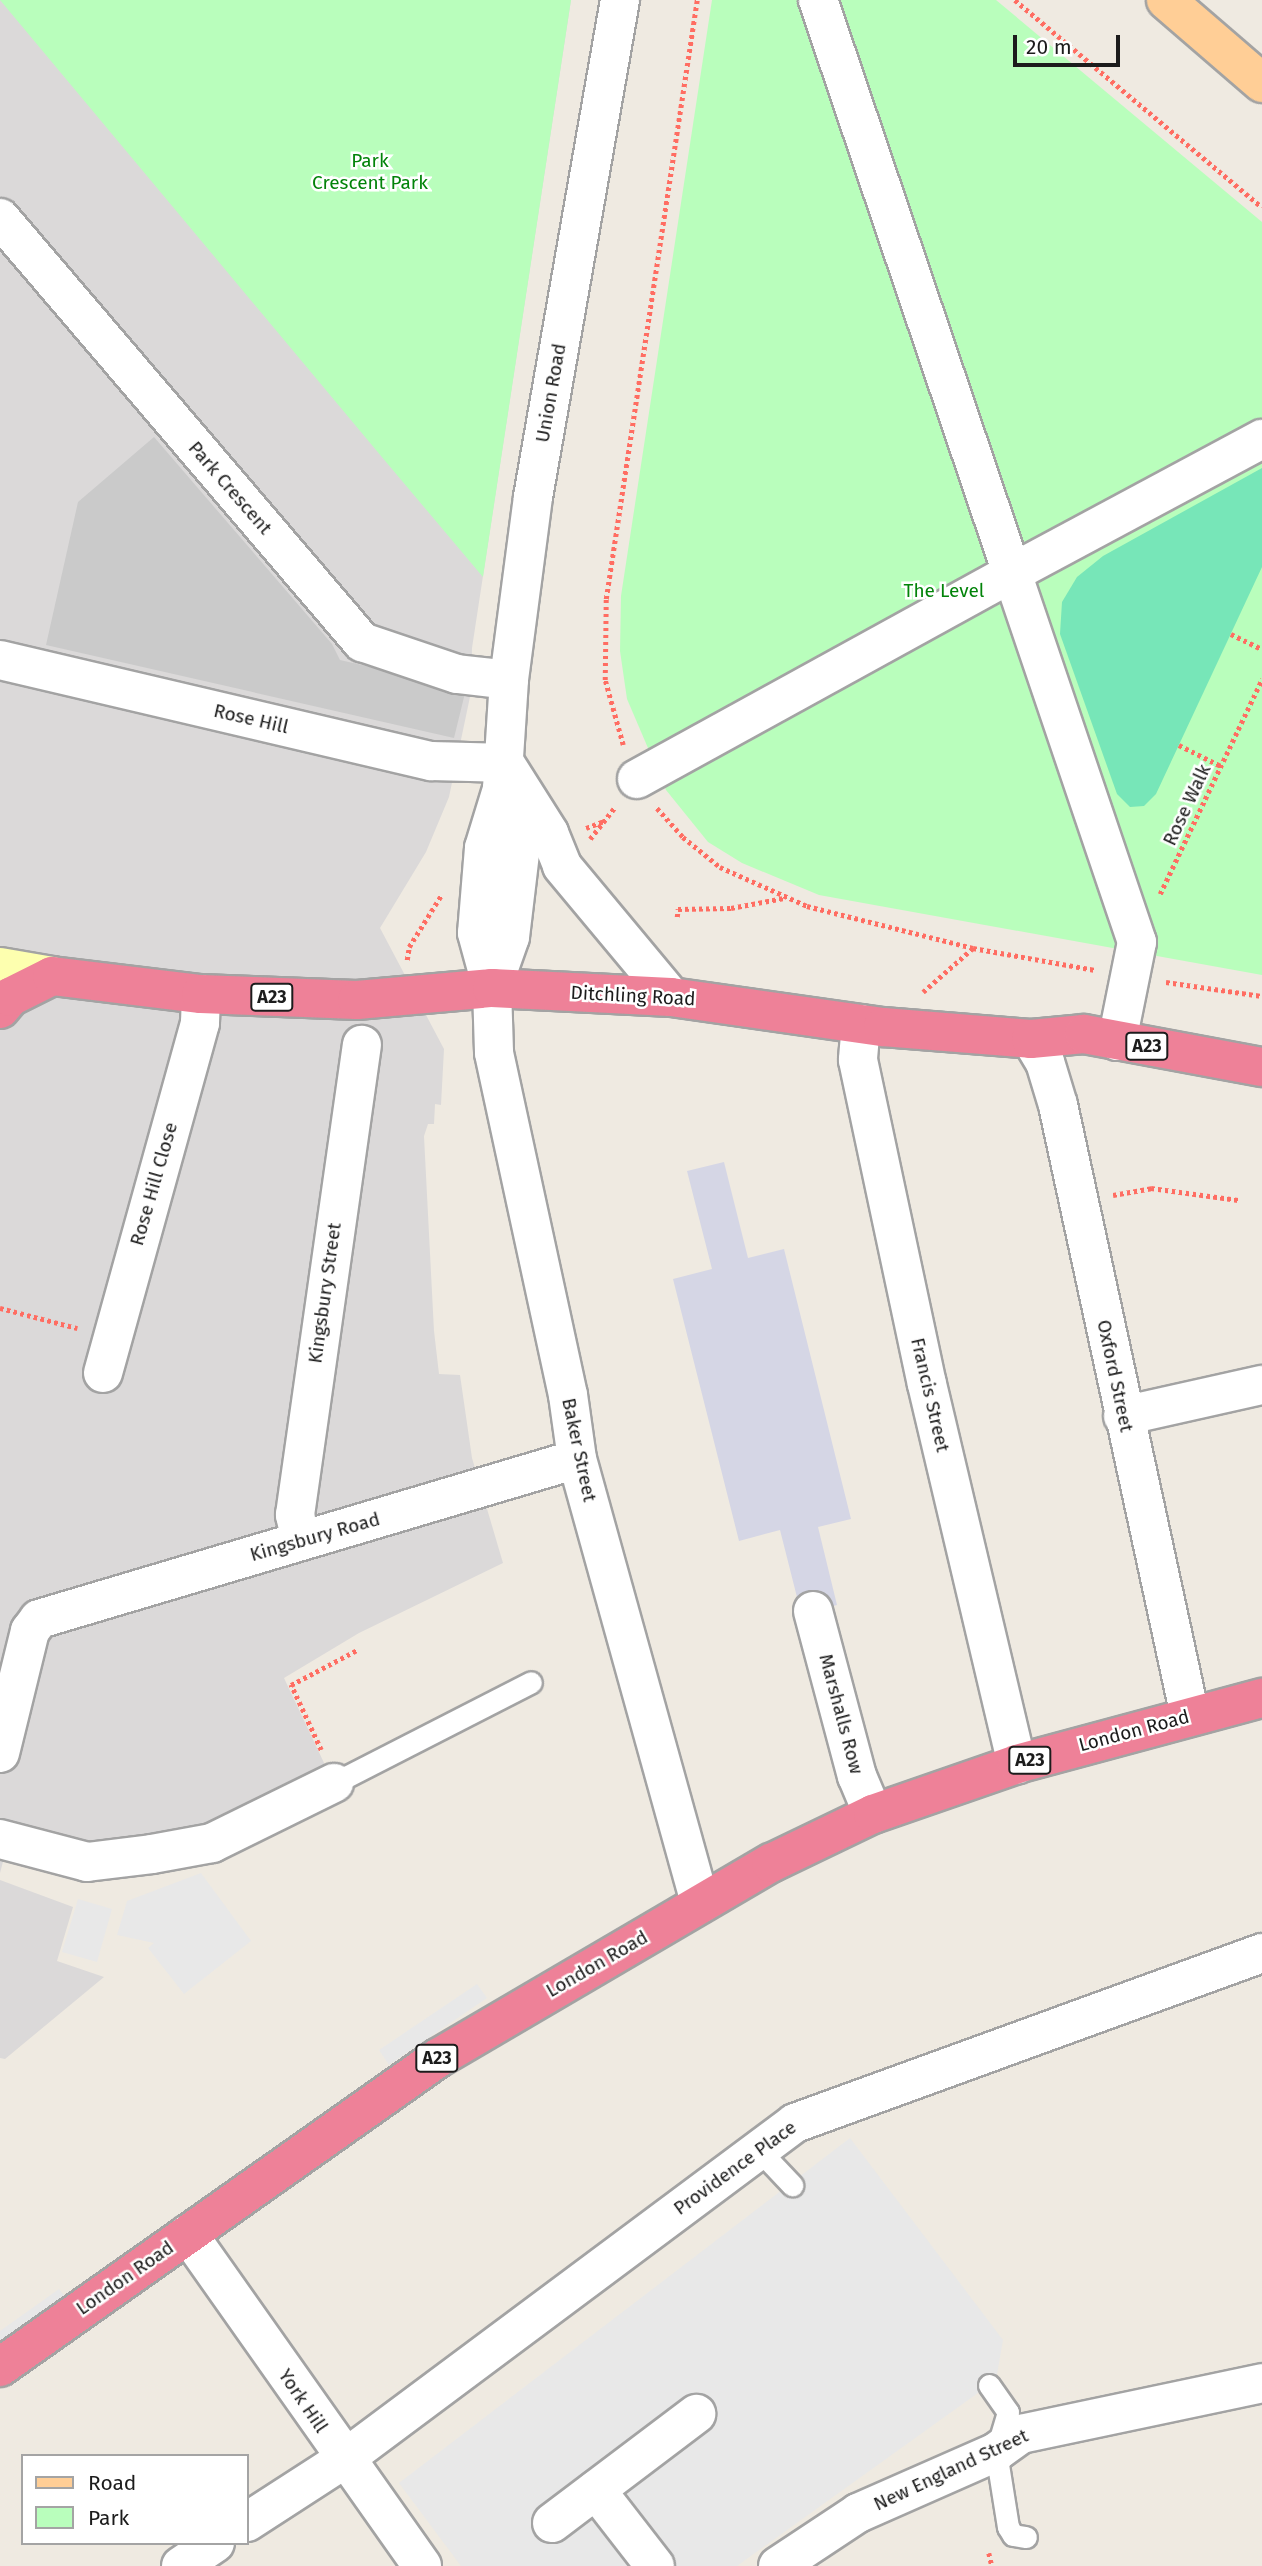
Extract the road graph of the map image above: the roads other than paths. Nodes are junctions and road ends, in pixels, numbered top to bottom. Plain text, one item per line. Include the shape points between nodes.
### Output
1 (620, 0) edge
2 (818, 0) edge
3 (1166, 0) edge
4 (1262, 83) edge
5 (0, 218) edge
6 (1262, 439) edge
7 (1012, 573) junction
8 (0, 660) edge
9 (509, 680) junction
10 (503, 776) junction
11 (637, 779) road end
12 (0, 967) edge
13 (52, 976) junction
14 (492, 988) junction
15 (201, 994) junction
16 (671, 997) junction
17 (0, 1009) edge
18 (872, 1025) junction
19 (1031, 1039) junction
20 (1117, 1041) junction
21 (362, 1045) dead end
22 (1262, 1067) edge
23 (107, 1355) road end
24 (1262, 1385) edge
25 (1123, 1416) junction
26 (577, 1459) junction
27 (302, 1541) junction
28 (813, 1611) dead end
29 (531, 1682) dead end
30 (1262, 1698) edge
31 (1191, 1716) junction
32 (0, 1753) edge
33 (1017, 1764) junction
34 (328, 1769) joint
35 (873, 1814) junction
36 (0, 1839) edge
37 (700, 1903) junction
38 (1254, 1954) edge
39 (758, 2149) junction
40 (792, 2185) dead end
41 (188, 2234) junction
42 (0, 2367) edge
43 (1262, 2383) edge
44 (989, 2385) dead end
45 (696, 2414) dead end
46 (996, 2452) junction
47 (343, 2460) junction
48 (596, 2490) junction
49 (248, 2521) edge
50 (552, 2523) dead end
51 (1026, 2537) dead end
52 (212, 2545) edge
53 (181, 2566) edge
54 (422, 2566) edge
55 (655, 2566) edge
56 (778, 2566) edge

1 - 9 street, Union Road via 533,498
2 - 7 street
3 - 4 main road
5 - 9 street, Park Crescent via 362,642 457,674
6 - 7 street
7 - 11 street
7 - 20 street via 1133,959
8 - 10 street, Rose Hill
9 - 10 street, Union Road
10 - 14 street, Union Road via 484,848 477,933
10 - 16 street via 549,833 562,866
12 - 13 street, Ditchling Road
13 - 15 highway, Ditchling Road / A23
13 - 17 highway via 10,997
14 - 15 highway, Ditchling Road / A23 via 357,1000
14 - 16 highway, Ditchling Road / A23
14 - 26 street, Baker Street via 494,1053 568,1395
15 - 23 street, Rose Hill Close via 200,1023
16 - 18 highway, Ditchling Road / A23
18 - 19 highway, Ditchling Road / A23
18 - 33 street, Francis Street via 860,1073 927,1384
19 - 20 highway, Ditchling Road / A23 via 1065,1034
19 - 25 street, Oxford Street via 1045,1062 1058,1105
20 - 22 highway, Ditchling Road / A23
21 - 27 street, Kingsbury Street via 295,1515
24 - 25 street
25 - 31 street, Oxford Street
26 - 27 street, Kingsbury Road
26 - 37 street, Baker Street via 615,1642
27 - 32 street, Kingsbury Road via 39,1619 30,1631
28 - 35 street, Marshalls Row via 857,1776
29 - 34 lane
30 - 31 highway, London Road / A23
31 - 33 highway, London Road / A23
33 - 35 highway, London Road / A23
34 - 36 street via 212,1843 86,1862
35 - 37 highway, London Road / A23
37 - 41 highway, London Road / A23 via 438,2057
38 - 39 street, Providence Place via 836,2106 794,2123
39 - 40 lane
39 - 47 street, Providence Place
41 - 42 highway, London Road / A23
41 - 47 street, York Hill
43 - 46 street, New England Street via 1021,2434
44 - 46 lane via 1008,2412
45 - 48 street
46 - 51 lane via 1008,2527 1013,2535
46 - 56 street, New England Street via 858,2513
47 - 49 street, Providence Place
47 - 54 street, York Hill
48 - 50 street
48 - 55 street
52 - 53 street

